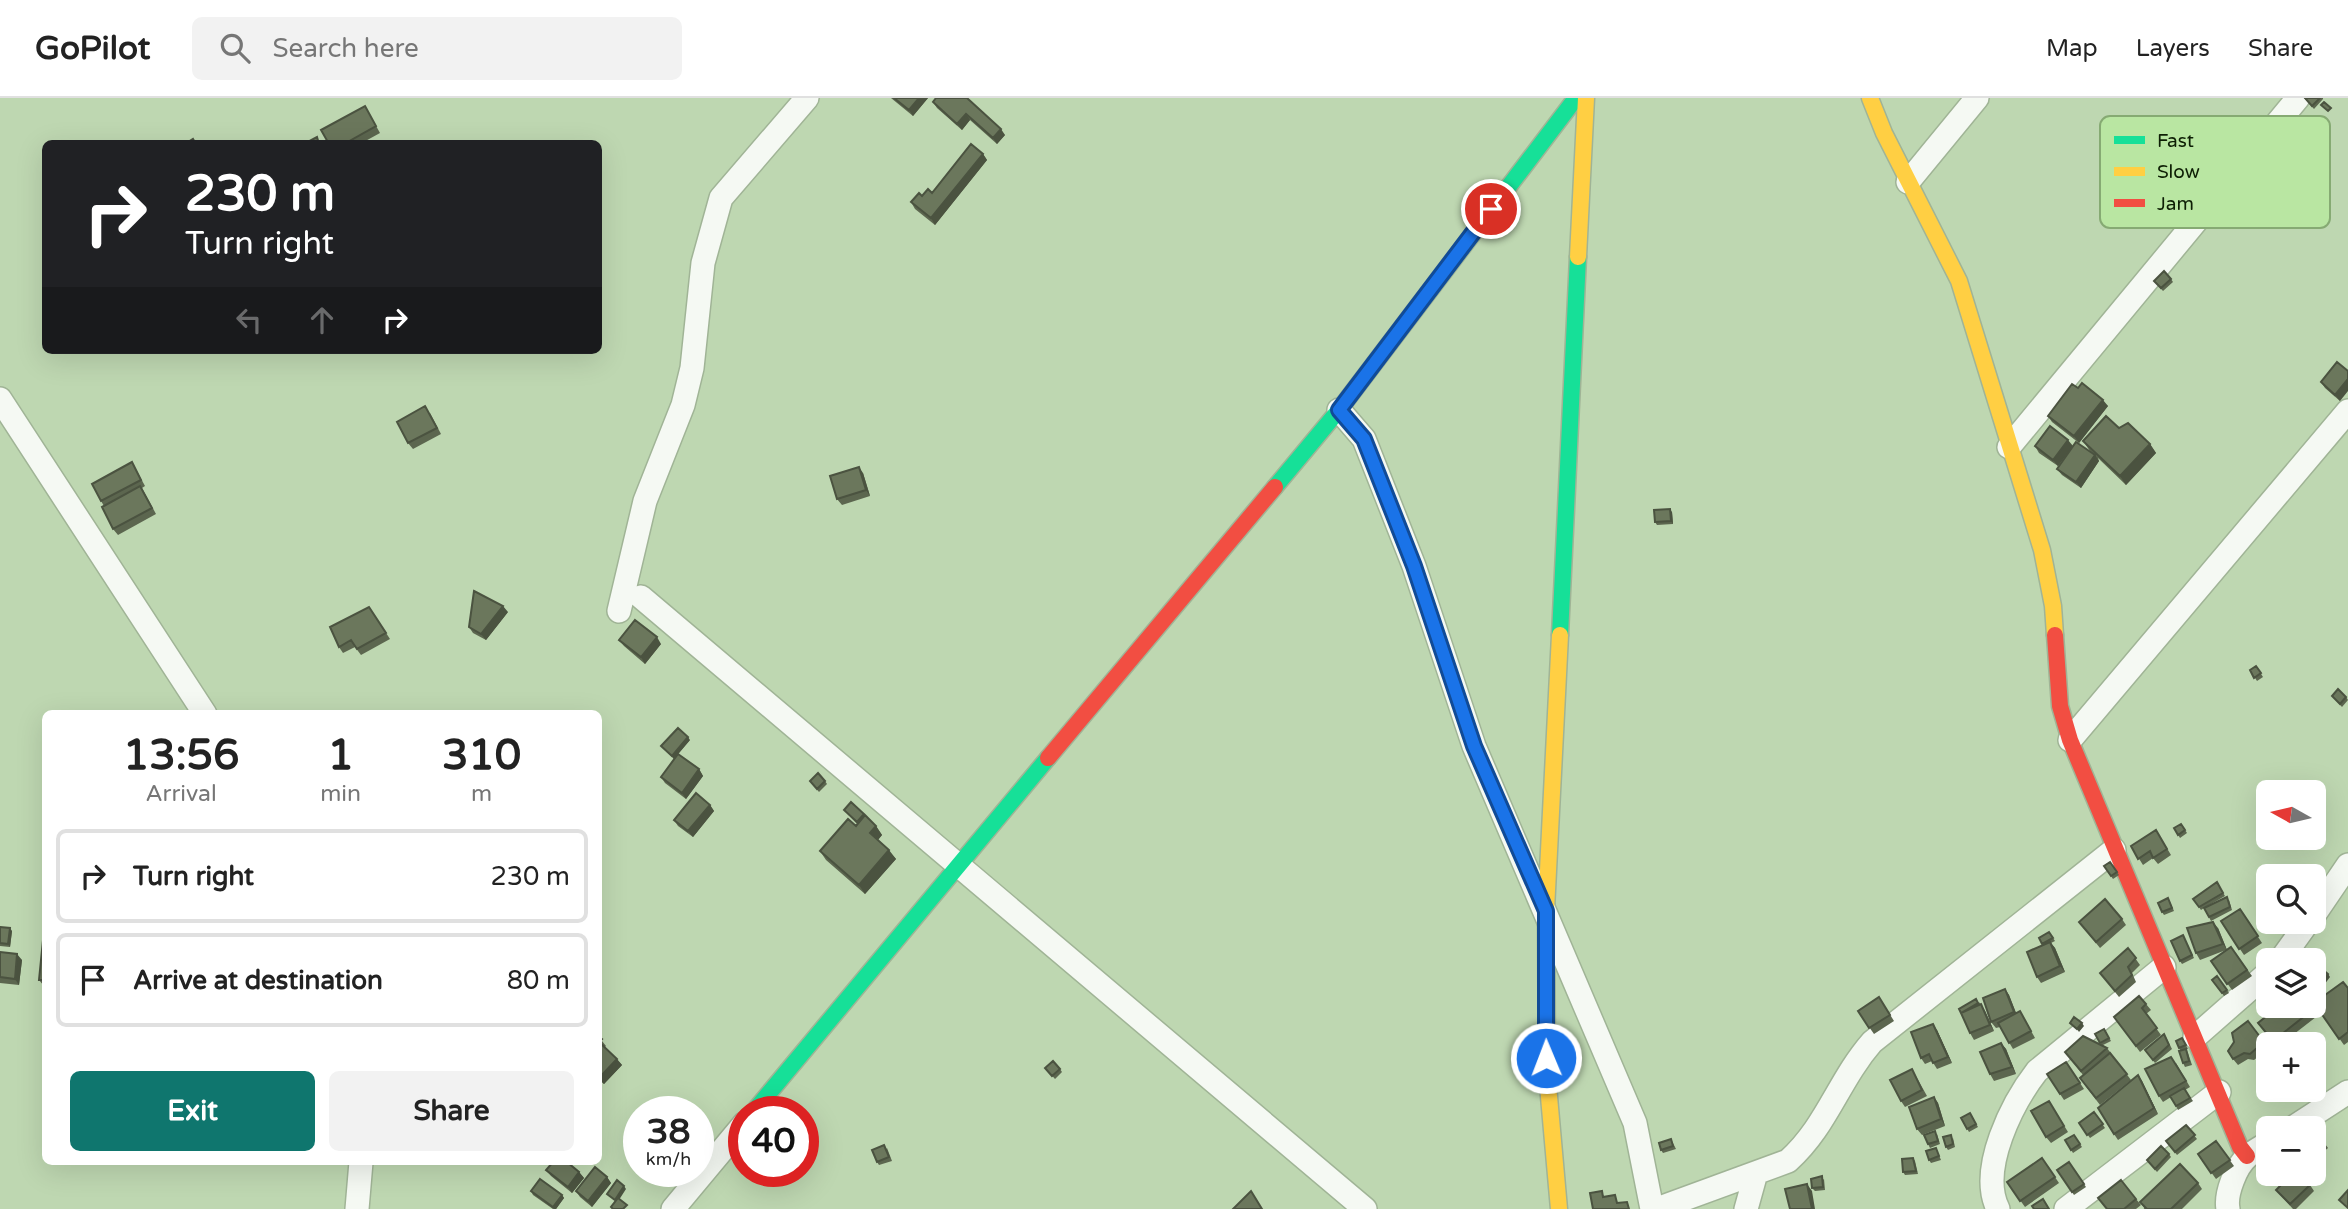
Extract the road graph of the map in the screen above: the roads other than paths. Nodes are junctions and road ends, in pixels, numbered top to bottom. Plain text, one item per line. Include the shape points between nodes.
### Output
1 (807, 98) edge
2 (1576, 98) edge
3 (1586, 98) edge
4 (1870, 98) edge
5 (1977, 98) edge
6 (2298, 98) edge
7 (2283, 116) edge
8 (1908, 183) junction
9 (2191, 228) edge
10 (0, 400) edge
11 (1339, 410) junction
12 (2348, 411) edge
13 (2010, 447) junction
14 (641, 597) dead end
15 (619, 611) dead end
16 (202, 710) edge
17 (2070, 740) junction
18 (2114, 850) junction
19 (960, 865) junction
20 (2345, 873) edge
21 (2326, 899) edge
22 (1546, 911) junction
23 (2164, 967) junction
24 (2256, 984) edge
25 (2195, 1037) junction
26 (2219, 1093) junction
27 (767, 1096) edge
28 (2347, 1096) edge
29 (2313, 1116) edge
30 (728, 1143) edge
31 (2256, 1150) edge
32 (2247, 1156) junction
33 (361, 1165) edge
34 (1756, 1173) junction
35 (357, 1209) edge
36 (673, 1209) edge
37 (1365, 1209) edge
38 (1559, 1209) edge
39 (1654, 1209) edge
40 (1746, 1209) edge
41 (1998, 1209) edge
42 (2066, 1209) edge
43 (2228, 1209) edge

1 - 15 street via 721,198 703,263 692,368 683,405 645,501
2 - 11 street
3 - 22 street
4 - 8 street
5 - 8 street
6 - 7 street
8 - 13 street via 1959,281
9 - 13 street
10 - 16 street
11 - 19 street
11 - 22 street via 1364,439 1414,566 1474,746
12 - 17 street
13 - 17 street via 2042,550 2053,606 2060,706
14 - 19 street
17 - 18 street
18 - 23 street
18 - 34 street via 1872,1042 1803,1147 1788,1161
19 - 27 street
19 - 37 street
20 - 21 street
22 - 38 street via 1547,1074
22 - 39 street via 1635,1123
23 - 25 street
23 - 41 street via 2037,1071 2023,1089 1998,1147 1993,1178
24 - 25 street
25 - 26 street
26 - 32 street
26 - 42 street
28 - 29 street
30 - 36 street
31 - 32 street
32 - 43 street via 2226,1200
33 - 35 street
34 - 39 street
34 - 40 street

